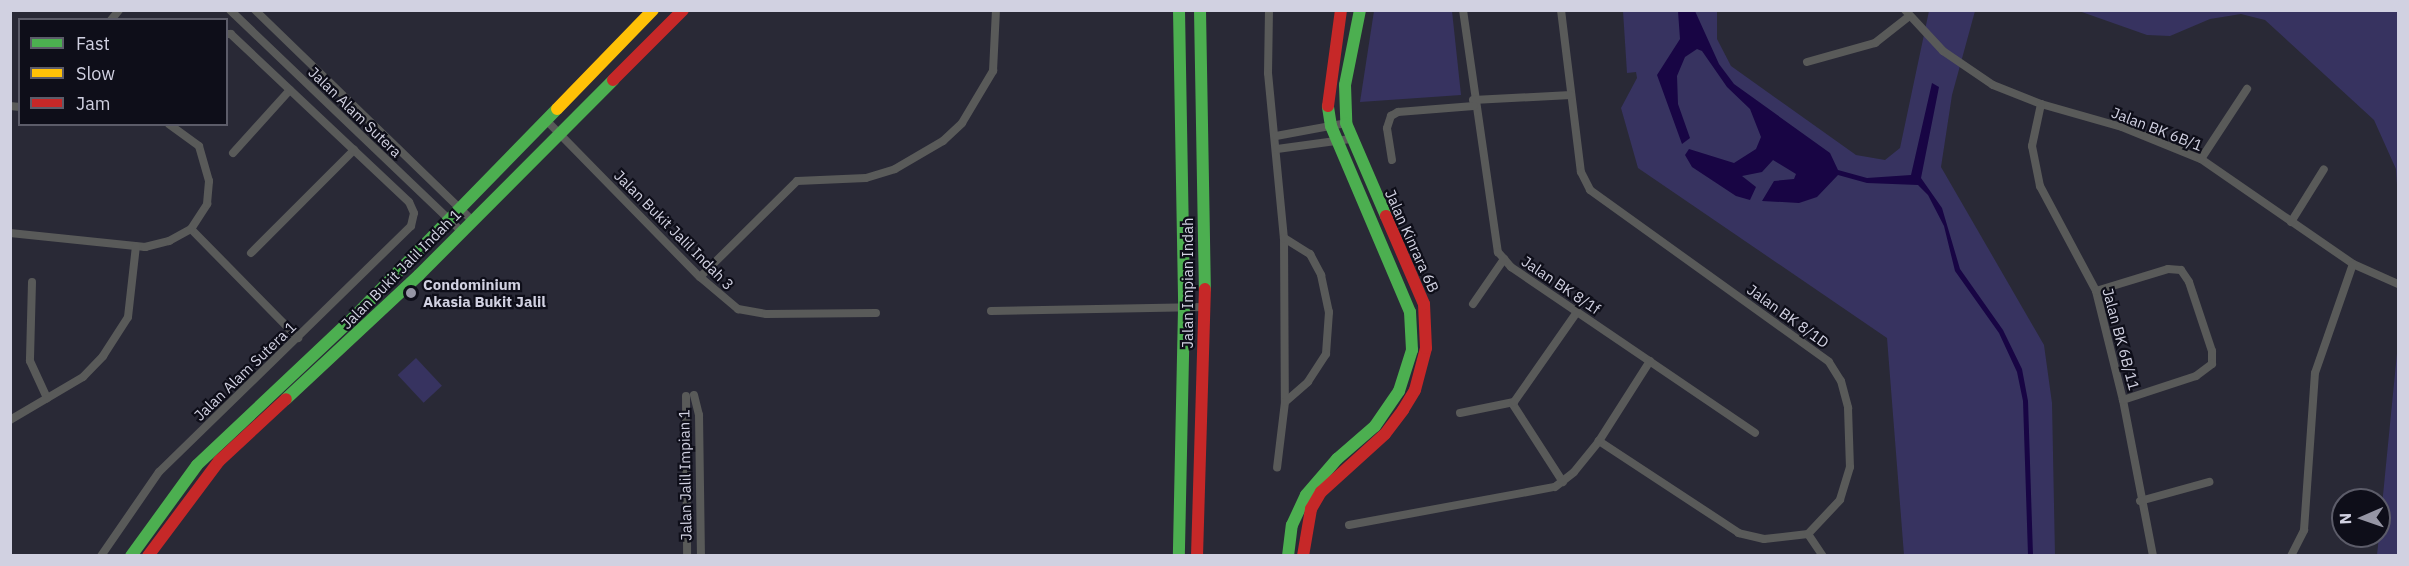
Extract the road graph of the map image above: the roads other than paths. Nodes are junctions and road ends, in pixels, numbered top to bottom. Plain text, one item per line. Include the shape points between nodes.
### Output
1 (230, 10) edge
2 (255, 10) edge
3 (653, 10) edge
4 (683, 10) edge
5 (996, 10) edge
6 (1179, 10) edge
7 (1200, 10) edge
8 (1269, 10) edge
9 (1341, 10) edge
10 (1360, 10) edge
11 (1463, 10) edge
12 (1561, 10) edge
13 (1907, 14) edge
14 (228, 34) edge
15 (621, 41) junction
16 (634, 56) junction
17 (1807, 62) dead end
18 (2247, 89) dead end
19 (290, 90) junction
20 (1571, 94) junction
21 (1473, 103) junction
22 (2041, 104) junction
23 (546, 120) junction
24 (1346, 123) junction
25 (172, 126) edge
26 (1331, 126) junction
27 (559, 134) junction
28 (1276, 136) junction
29 (1350, 139) junction
30 (1335, 142) junction
31 (1277, 149) junction
32 (354, 150) junction
33 (233, 153) dead end
34 (2201, 159) junction
35 (1392, 160) dead end
36 (2324, 169) dead end
37 (460, 207) junction
38 (448, 220) junction
39 (472, 220) junction
40 (2291, 222) junction
41 (191, 229) junction
42 (462, 232) junction
43 (10, 233) edge
44 (1284, 238) junction
45 (135, 246) junction
46 (251, 253) dead end
47 (1504, 259) junction
48 (2353, 264) junction
49 (700, 277) junction
50 (32, 282) dead end
51 (2398, 284) edge
52 (2096, 291) junction
53 (1473, 304) dead end
54 (1204, 308) junction
55 (1184, 309) junction
56 (991, 311) dead end
57 (1577, 312) junction
58 (876, 313) dead end
59 (298, 338) junction
60 (1650, 361) junction
61 (47, 398) junction
62 (2123, 400) junction
63 (1284, 402) junction
64 (1512, 403) junction
65 (1460, 413) dead end
66 (684, 419) junction
67 (699, 419) junction
68 (10, 420) edge
69 (1755, 433) dead end
70 (1599, 441) junction
71 (1277, 468) dead end
72 (1563, 482) junction
73 (2209, 482) dead end
74 (2140, 501) junction
75 (1349, 525) dead end
76 (1808, 534) junction
77 (101, 555) edge
78 (131, 555) edge
79 (148, 555) edge
80 (687, 555) edge
81 (701, 555) edge
82 (1179, 555) edge
83 (1197, 555) edge
84 (1288, 555) edge
85 (1303, 555) edge
86 (1823, 555) edge
87 (2153, 555) edge
88 (2291, 555) edge

1 - 38 street, Jalan Alam Sutera
2 - 37 street, Jalan Alam Sutera
3 - 15 street, Jalan Bukit Jalil Indah 1
4 - 16 street, Jalan Bukit Jalil Indah 1
5 - 49 street via 993,71 962,123 943,141 895,169 866,178 797,181
6 - 55 street, Jalan Impian Indah
7 - 54 street, Jalan Impian Indah
8 - 28 street via 1268,73
9 - 26 street, Jalan Kinrara 6B via 1328,108
10 - 24 street, Jalan Kinrara 6B via 1346,85
11 - 21 street, Jalan BK 8/1f
12 - 20 street, Jalan BK 8/1D
13 - 17 street via 1875,42
13 - 22 street, Jalan BK 6B/1 via 1943,51 1993,85
14 - 19 street
15 - 16 street
15 - 23 street, Jalan Bukit Jalil Indah 1
16 - 27 street, Jalan Bukit Jalil Indah 1
18 - 34 street
19 - 32 street
19 - 33 street
20 - 21 street
20 - 76 street, Jalan BK 8/1D via 1581,172 1590,190 1829,362 1841,381 1848,408 1848,485 1840,500
21 - 35 street via 1391,116 1387,129
21 - 47 street, Jalan BK 8/1f via 1498,252
22 - 34 street, Jalan BK 6B/1 via 2122,127
22 - 52 street, Jalan BK 6B/11 via 2032,146 2040,186
23 - 27 street, Jalan Bukit Jalil Indah 3
23 - 37 street, Jalan Bukit Jalil Indah 1
24 - 26 street
24 - 29 street, Jalan Kinrara 6B
25 - 41 street via 199,146 209,181 207,204
26 - 28 street
26 - 30 street, Jalan Kinrara 6B
27 - 39 street, Jalan Bukit Jalil Indah 1
27 - 49 street, Jalan Bukit Jalil Indah 3
28 - 31 street
29 - 30 street
29 - 85 street, Jalan Kinrara 6B via 1415,277 1424,304 1426,348 1414,390 1403,410 1385,434 1321,492 1311,509
30 - 31 street
30 - 84 street, Jalan Kinrara 6B via 1410,312 1412,350 1400,391 1375,426 1337,459 1306,495 1292,525
31 - 44 street
32 - 46 street
32 - 59 street, Jalan Alam Sutera 1 via 409,202 414,213 411,226
34 - 40 street, Jalan BK 6B/1
36 - 40 street
37 - 38 street, Jalan Bukit Jalil Indah 1
37 - 39 street, Jalan Alam Sutera
38 - 42 street, Jalan Alam Sutera
38 - 78 street, Jalan Bukit Jalil Indah 1 via 353,318 197,465
39 - 42 street, Jalan Bukit Jalil Indah 1
40 - 48 street, Jalan BK 6B/1
41 - 45 street via 169,242
41 - 59 street
42 - 79 street, Jalan Bukit Jalil Indah 1 via 219,461
43 - 45 street
44 - 63 street
44 - 63 street via 1310,254 1321,275 1329,312 1326,354 1308,382
45 - 61 street via 124,324 83,377
47 - 53 street
47 - 57 street, Jalan BK 8/1f
48 - 51 street, Jalan BK 6B/1
48 - 88 street via 2315,373 2304,530
49 - 58 street, Jalan Bukit Jalil Indah 3 via 723,299 753,312
50 - 61 street via 30,361
52 - 62 street, Jalan BK 6B/11
52 - 62 street via 2168,269 2181,270 2189,282 2212,351 2212,364 2196,376
54 - 55 street
54 - 83 street, Jalan Impian Indah
55 - 56 street
55 - 82 street, Jalan Impian Indah
57 - 60 street, Jalan BK 8/1f
57 - 64 street
59 - 77 street, Jalan Alam Sutera 1 via 159,472
60 - 69 street, Jalan BK 8/1f
60 - 70 street
61 - 68 street
62 - 74 street, Jalan BK 6B/11
63 - 71 street
64 - 65 street
64 - 72 street
66 - 67 street
66 - 67 street, Jalan Jalil Impian 1 via 690,395
66 - 80 street, Jalan Jalil Impian 1
67 - 81 street, Jalan Jalil Impian 1
70 - 72 street
70 - 76 street via 1739,533 1764,539
72 - 75 street via 1546,490
73 - 74 street
74 - 87 street, Jalan BK 6B/11
76 - 86 street

